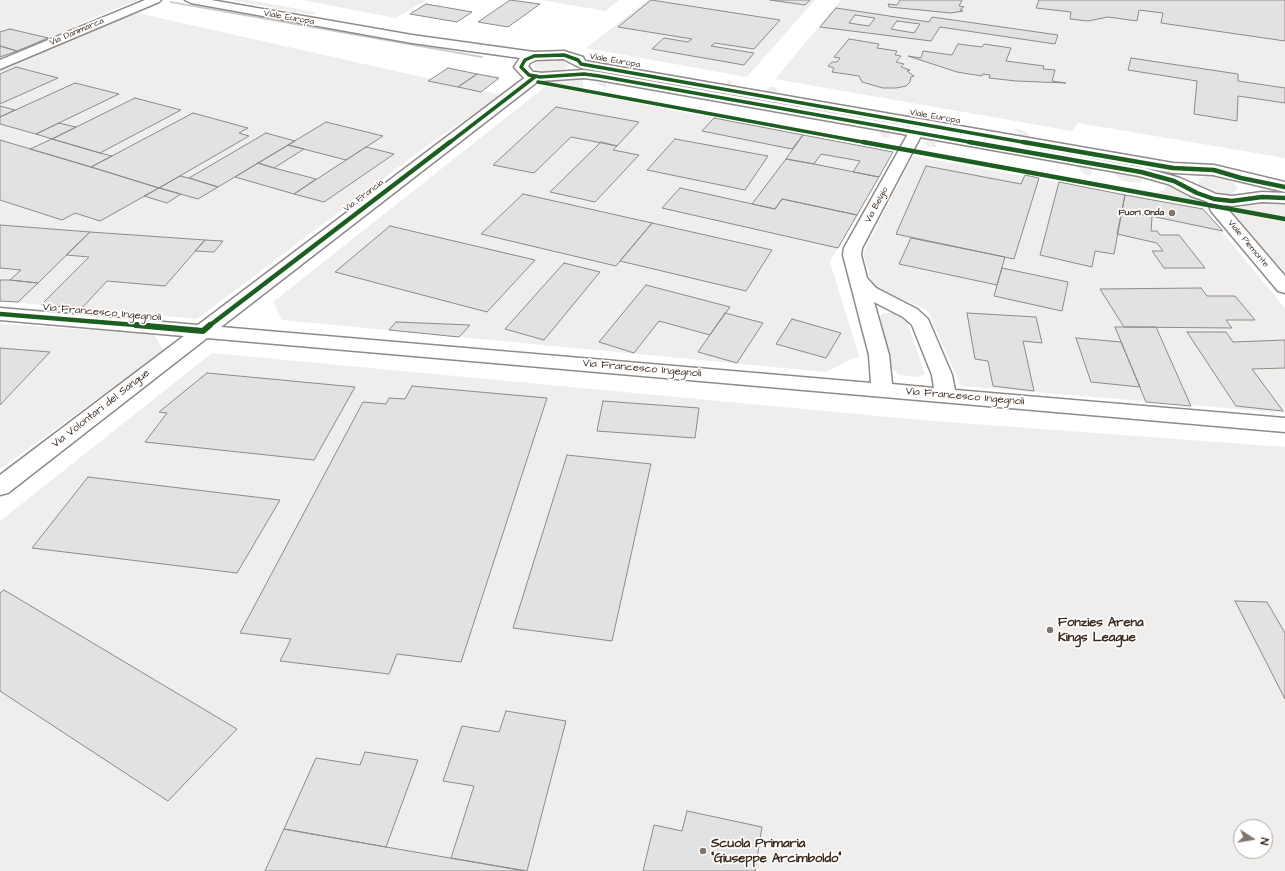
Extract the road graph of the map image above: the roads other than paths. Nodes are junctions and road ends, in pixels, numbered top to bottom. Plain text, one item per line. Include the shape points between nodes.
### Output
1 (155, 0) edge
2 (191, 0) edge
3 (412, 39) junction
4 (534, 56) junction
5 (581, 64) junction
6 (0, 65) edge
7 (521, 67) junction
8 (568, 75) junction
9 (536, 76) junction
10 (916, 132) junction
11 (1203, 170) junction
12 (1241, 178) junction
13 (1187, 186) junction
14 (1285, 187) edge
15 (1285, 198) edge
16 (1214, 199) junction
17 (1247, 199) junction
18 (859, 280) junction
19 (1285, 287) edge
20 (0, 314) edge
21 (203, 331) junction
22 (882, 390) junction
23 (946, 396) junction
24 (1285, 424) edge
25 (0, 487) edge

1 - 6 street, Via Danimarca
2 - 3 street, Viale Europa
3 - 4 street, Viale Europa
3 - 7 street, Viale Europa via 443,48 503,59
4 - 5 street, Viale Europa via 564,55 578,60
4 - 7 street via 525,60
5 - 8 street, Viale Europa via 578,70
5 - 11 street, Viale Europa via 1173,168
7 - 9 street, Viale Europa via 523,71
8 - 9 street, Viale Europa via 551,78
8 - 10 street, Viale Europa via 599,76
9 - 21 street, Via Francia
10 - 13 street, Viale Europa via 1141,172
10 - 18 street, Via Belgio via 853,248 852,255
11 - 12 street, Viale Europa via 1226,172
11 - 13 street, Viale Europa via 1190,172 1184,177
12 - 14 street, Viale Europa
12 - 17 street, Viale Europa via 1250,184 1254,192
13 - 16 street, Viale Europa
15 - 17 street, Viale Europa
16 - 17 street, Viale Europa
16 - 19 street, Viale Piemonte via 1217,207
18 - 22 street, Via Belgio via 878,355
18 - 23 street, Via Belgio via 869,292 910,313 921,323 942,375
20 - 21 street, Via Francesco Ingegnoli
21 - 22 street, Via Francesco Ingegnoli
21 - 25 street, Via Volontari del Sangue
22 - 23 street, Via Francesco Ingegnoli
23 - 24 street, Via Francesco Ingegnoli

